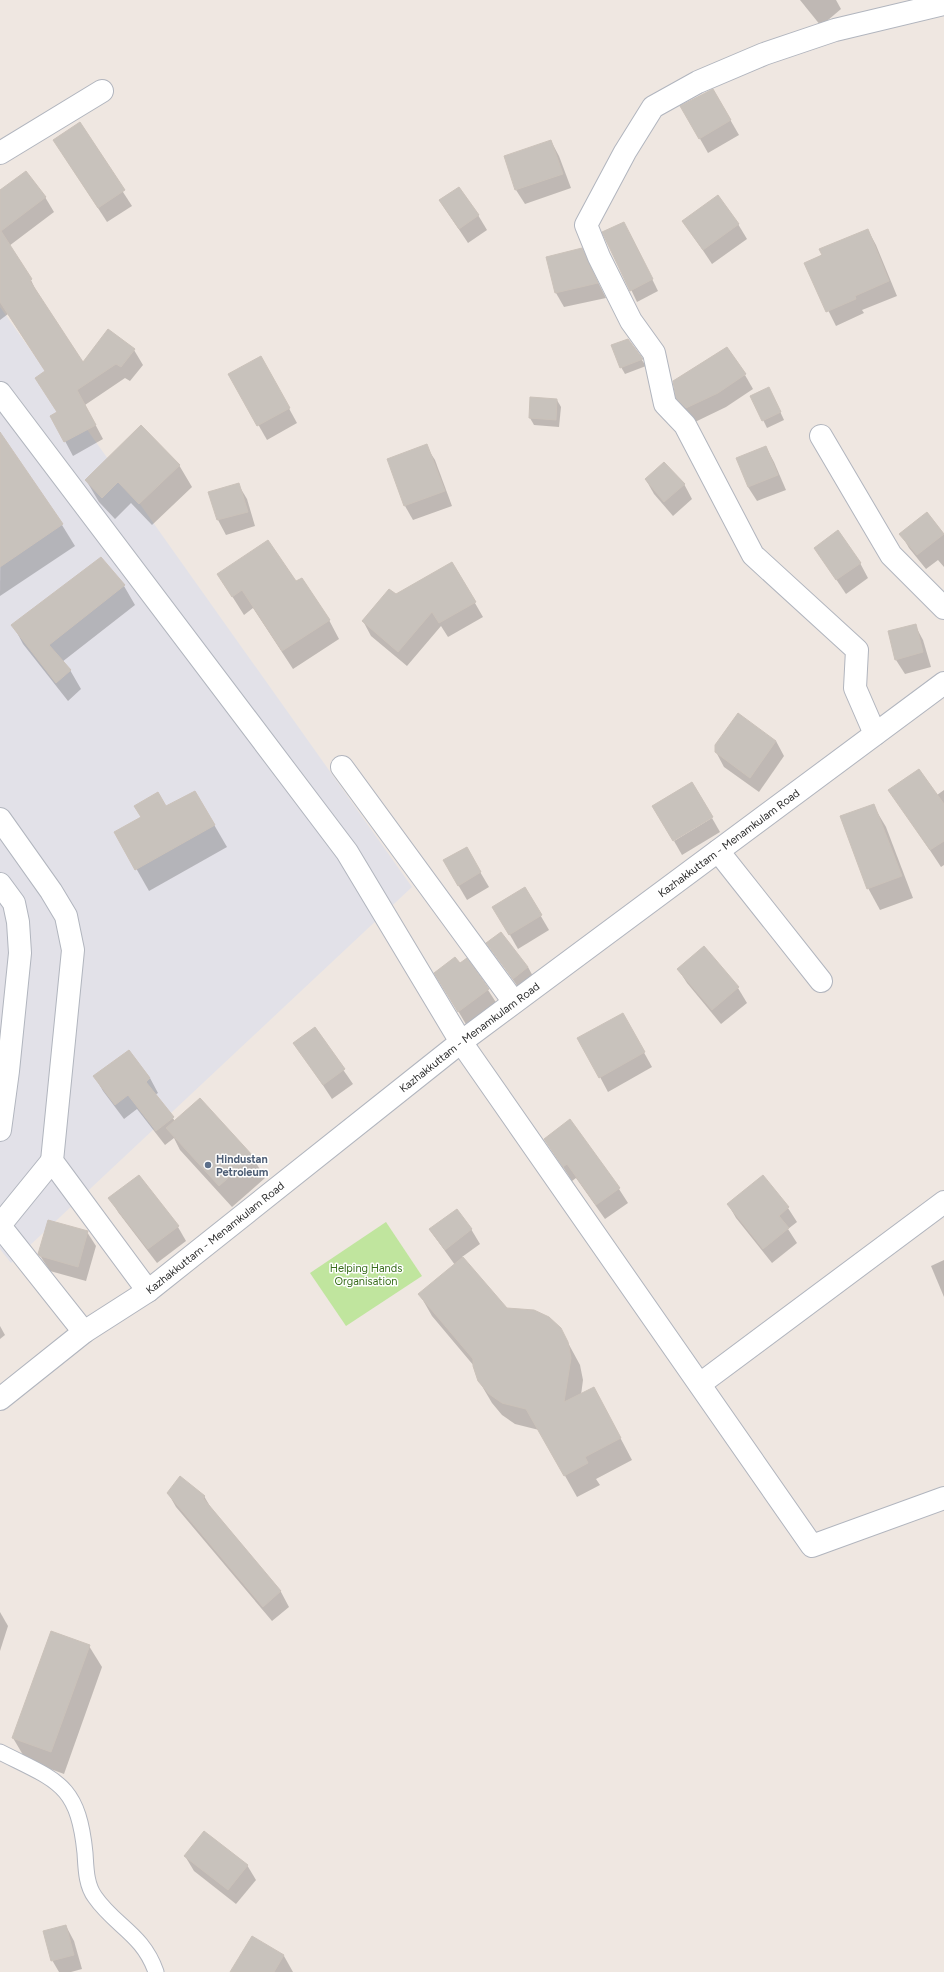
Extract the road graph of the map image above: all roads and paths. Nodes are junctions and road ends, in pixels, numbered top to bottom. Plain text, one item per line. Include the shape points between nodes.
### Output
1 (944, 4) edge
2 (102, 91) dead end
3 (0, 153) edge
4 (0, 394) edge
5 (821, 436) dead end
6 (944, 608) edge
7 (944, 683) edge
8 (875, 734) junction
9 (342, 767) dead end
10 (0, 819) edge
11 (718, 851) junction
12 (0, 884) edge
13 (821, 981) dead end
14 (514, 1002) junction
15 (461, 1042) junction
16 (0, 1130) edge
17 (52, 1161) junction
18 (943, 1205) edge
19 (0, 1226) edge
20 (148, 1291) junction
21 (84, 1332) junction
22 (700, 1384) junction
23 (0, 1399) edge
24 (944, 1498) edge
25 (0, 1752) edge
26 (156, 1972) edge

1 - 8 street via 835,30 764,54 698,82 653,107 625,152 586,225 631,321 654,353 665,404 685,425 753,555 857,650 855,688
2 - 3 street
4 - 15 street via 347,852
5 - 6 street via 891,555
7 - 8 street, Kazhakkuttam - Menamkulam Road
8 - 11 street, Kazhakkuttam - Menamkulam Road
9 - 14 street
10 - 17 street via 66,916 73,950
11 - 13 street
11 - 14 street, Kazhakkuttam - Menamkulam Road
12 - 16 street via 14,903 20,953
14 - 15 street, Kazhakkuttam - Menamkulam Road
15 - 20 street, Kazhakkuttam - Menamkulam Road
15 - 22 street
17 - 19 street
17 - 20 street
18 - 22 street
19 - 21 street
20 - 21 street, Kazhakkuttam - Menamkulam Road
21 - 23 street, Kazhakkuttam - Menamkulam Road
22 - 24 street via 812,1546
25 - 26 lane via 51,1778 70,1796 82,1827 89,1886 94,1897 135,1936

